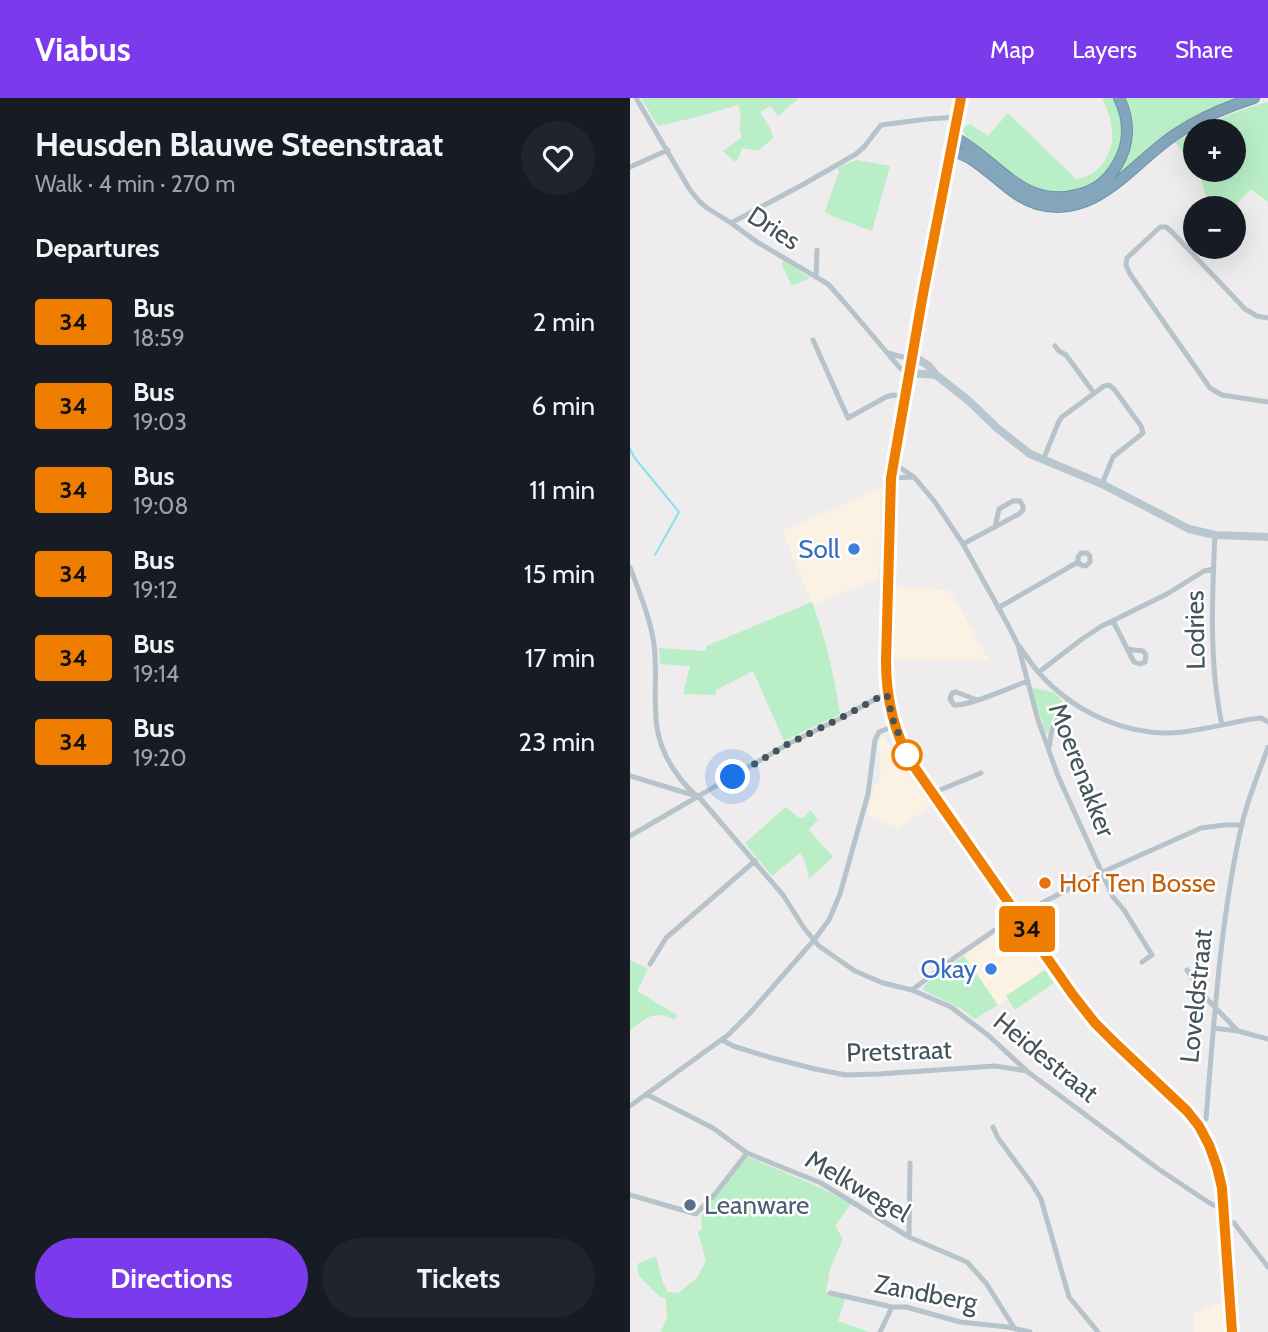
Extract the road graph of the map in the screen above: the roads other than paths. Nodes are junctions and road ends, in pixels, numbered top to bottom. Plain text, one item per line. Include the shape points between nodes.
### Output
1 (636, 98) edge
2 (961, 98) edge
3 (1119, 98) edge
4 (1254, 98) edge
5 (958, 117) junction
6 (954, 137) junction
7 (668, 150) junction
8 (951, 150) junction
9 (630, 167) edge
10 (739, 218) junction
11 (731, 223) junction
12 (738, 228) junction
13 (817, 250) dead end
14 (816, 276) junction
15 (1268, 318) edge
16 (813, 340) dead end
17 (1055, 346) dead end
18 (888, 353) junction
19 (913, 357) junction
20 (910, 373) junction
21 (936, 375) junction
22 (1094, 393) junction
23 (905, 397) junction
24 (1268, 402) edge
25 (1043, 460) junction
26 (893, 463) junction
27 (914, 477) junction
28 (891, 478) junction
29 (1102, 484) junction
30 (995, 527) junction
31 (1215, 535) junction
32 (1268, 537) edge
33 (963, 544) junction
34 (1078, 562) dead end
35 (630, 567) edge
36 (1213, 569) junction
37 (998, 608) junction
38 (1113, 621) junction
39 (1018, 645) junction
40 (1127, 649) dead end
41 (1039, 672) junction
42 (1028, 681) junction
43 (887, 695) junction
44 (977, 700) dead end
45 (1069, 700) junction
46 (1268, 722) edge
47 (1222, 725) junction
48 (892, 726) junction
49 (1268, 747) edge
50 (1048, 750) junction
51 (981, 773) dead end
52 (630, 776) edge
53 (933, 793) junction
54 (699, 797) junction
55 (1241, 825) junction
56 (630, 836) edge
57 (755, 861) junction
58 (1102, 872) junction
59 (1017, 916) junction
60 (814, 940) junction
61 (1142, 962) dead end
62 (650, 964) dead end
63 (1187, 970) dead end
64 (912, 990) junction
65 (1215, 1007) junction
66 (1213, 1028) junction
67 (1238, 1031) junction
68 (1268, 1039) edge
69 (722, 1040) junction
70 (1009, 1055) junction
71 (999, 1066) junction
72 (1028, 1072) junction
73 (646, 1094) junction
74 (630, 1106) edge
75 (1199, 1126) junction
76 (993, 1127) dead end
77 (747, 1153) junction
78 (910, 1163) dead end
79 (630, 1195) edge
80 (1223, 1206) junction
81 (1224, 1221) junction
82 (909, 1237) junction
83 (1268, 1267) edge
84 (830, 1293) dead end
85 (892, 1307) junction
86 (1013, 1331) edge
87 (880, 1332) edge
88 (1030, 1332) edge
89 (1098, 1332) edge
90 (1232, 1332) edge

1 - 7 street, Dries
2 - 5 street
3 - 6 highway via 1128,129 1119,162 1095,189 1074,196 1034,194
4 - 8 highway via 1177,133 1105,192 1078,204 1046,206 1025,199 968,157
5 - 6 street
5 - 10 street via 881,125 856,154
6 - 8 street
7 - 9 street
7 - 11 street, Dries via 699,201
8 - 19 street
10 - 11 street
10 - 12 street
11 - 12 street, Dries
12 - 14 street, Dries
13 - 14 street
14 - 18 street, Dries
15 - 24 street via 1245,309 1166,227 1126,258 1130,274 1208,386 1222,395
16 - 23 street via 848,418 886,397
17 - 22 street
18 - 19 street
18 - 20 street, Dries
19 - 20 street
19 - 21 street
20 - 21 street
20 - 23 street
21 - 25 street via 1018,446
22 - 25 street via 1059,421
22 - 29 street via 1109,385 1114,389 1143,433 1113,457
23 - 26 street
25 - 29 street
26 - 27 street, Moerenakker
26 - 28 street
27 - 28 street
27 - 33 street, Moerenakker
28 - 43 street
29 - 31 street via 1189,529
30 - 30 street via 1023,510 1020,501 999,509
30 - 33 street
31 - 32 street
31 - 36 street, Lodries
33 - 37 street, Moerenakker
34 - 37 street
35 - 54 street, Heidestraat via 653,638 659,741 673,770
36 - 38 street
36 - 47 street, Lodries via 1215,687
37 - 39 street, Moerenakker
38 - 40 street
38 - 41 street
39 - 41 street
39 - 42 street, Moerenakker
41 - 45 street
42 - 44 street, Moerenakker
42 - 50 street, Moerenakker
43 - 48 street
43 - 54 street via 788,744
45 - 47 street via 1099,718 1150,732
45 - 50 street via 1052,729
46 - 47 street via 1261,718
48 - 53 street
48 - 60 street via 876,736 868,794 840,894
49 - 55 street, Loveldstraat
50 - 58 street, Moerenakker
51 - 53 street
52 - 54 street
53 - 59 street
54 - 56 street
54 - 57 street, Heidestraat
55 - 58 street via 1200,828
55 - 65 street, Loveldstraat
57 - 60 street, Heidestraat
57 - 62 street via 666,938
58 - 59 street
58 - 61 street, Moerenakker via 1113,897 1155,953
59 - 64 street
59 - 75 street via 1095,1023
60 - 64 street, Heidestraat via 851,969
60 - 69 street
63 - 65 street
64 - 70 street, Heidestraat via 957,1012
65 - 66 street, Loveldstraat
65 - 67 street
66 - 67 street
66 - 75 street, Loveldstraat via 1206,1119
67 - 68 street
69 - 71 street, Pretstraat via 772,1058 846,1075
69 - 73 street
70 - 71 street
70 - 72 street, Heidestraat
71 - 72 street, Pretstraat
72 - 80 street, Heidestraat via 1178,1182 1213,1205
73 - 74 street
73 - 77 street, Melkwegel via 713,1128
75 - 80 street via 1217,1167
76 - 89 street via 1041,1199 1069,1297
77 - 79 street via 696,1214
77 - 82 street, Melkwegel via 821,1183
78 - 82 street
80 - 81 street
81 - 83 street via 1234,1223
81 - 90 street
82 - 86 street, Melkwegel via 971,1265 990,1288
84 - 85 street, Zandberg
85 - 86 street, Zandberg
85 - 87 street
86 - 88 street

